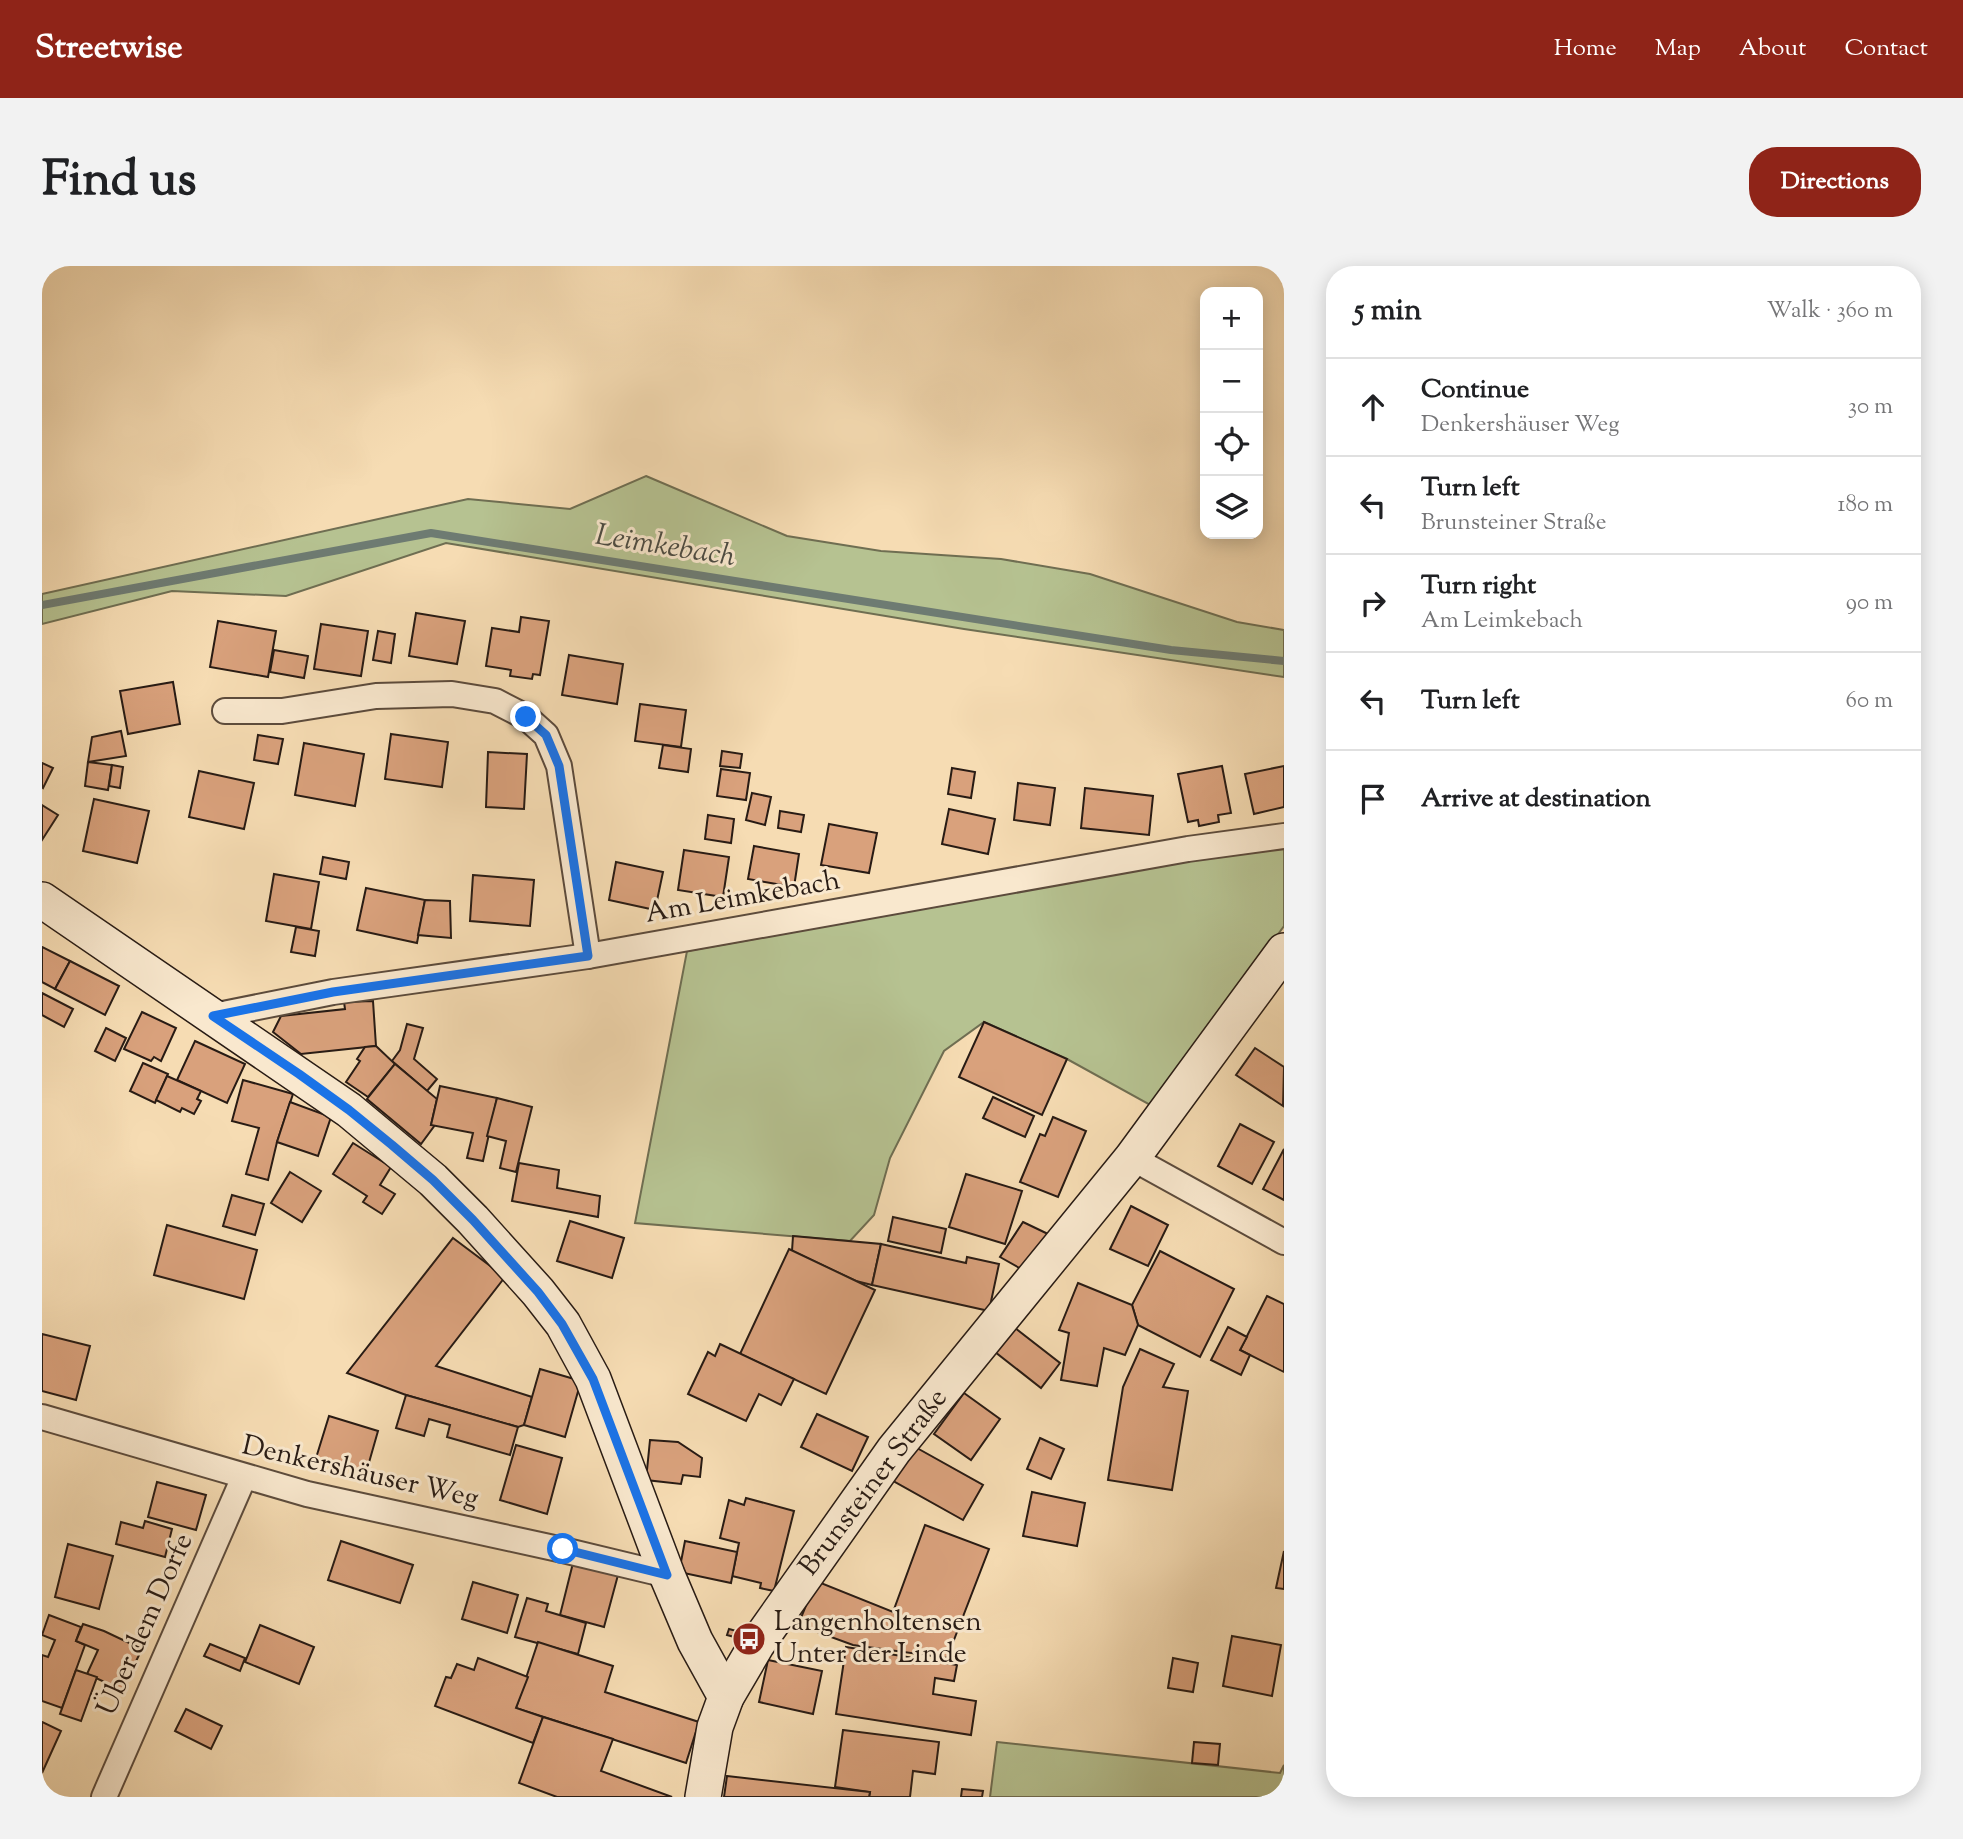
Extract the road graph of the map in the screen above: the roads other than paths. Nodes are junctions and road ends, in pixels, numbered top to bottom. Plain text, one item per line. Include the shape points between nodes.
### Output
1 (225, 711) dead end
2 (1284, 836) edge
3 (42, 900) edge
4 (1284, 951) edge
5 (588, 956) junction
6 (213, 1016) junction
7 (1132, 1158) junction
8 (1284, 1242) edge
9 (42, 1417) edge
10 (244, 1477) junction
11 (667, 1575) junction
12 (726, 1697) junction
13 (104, 1797) edge
14 (703, 1797) edge

1 - 5 street via 282,711 376,696 452,694 495,701 526,717 546,735 559,766
2 - 5 street, Am Leimkebach via 1188,849
3 - 6 street
4 - 7 street, Brunsteiner Straße
5 - 6 street, Am Leimkebach via 333,992
6 - 11 street via 392,1145 473,1220 538,1292 570,1336 593,1379
7 - 8 street
7 - 12 street, Brunsteiner Straße via 894,1450 757,1644
9 - 10 street, Denkershäuser Weg
10 - 11 street, Denkershäuser Weg
10 - 13 street, Über dem Dorfe
11 - 12 street via 695,1641
12 - 14 street, Brunsteiner Straße via 715,1727

